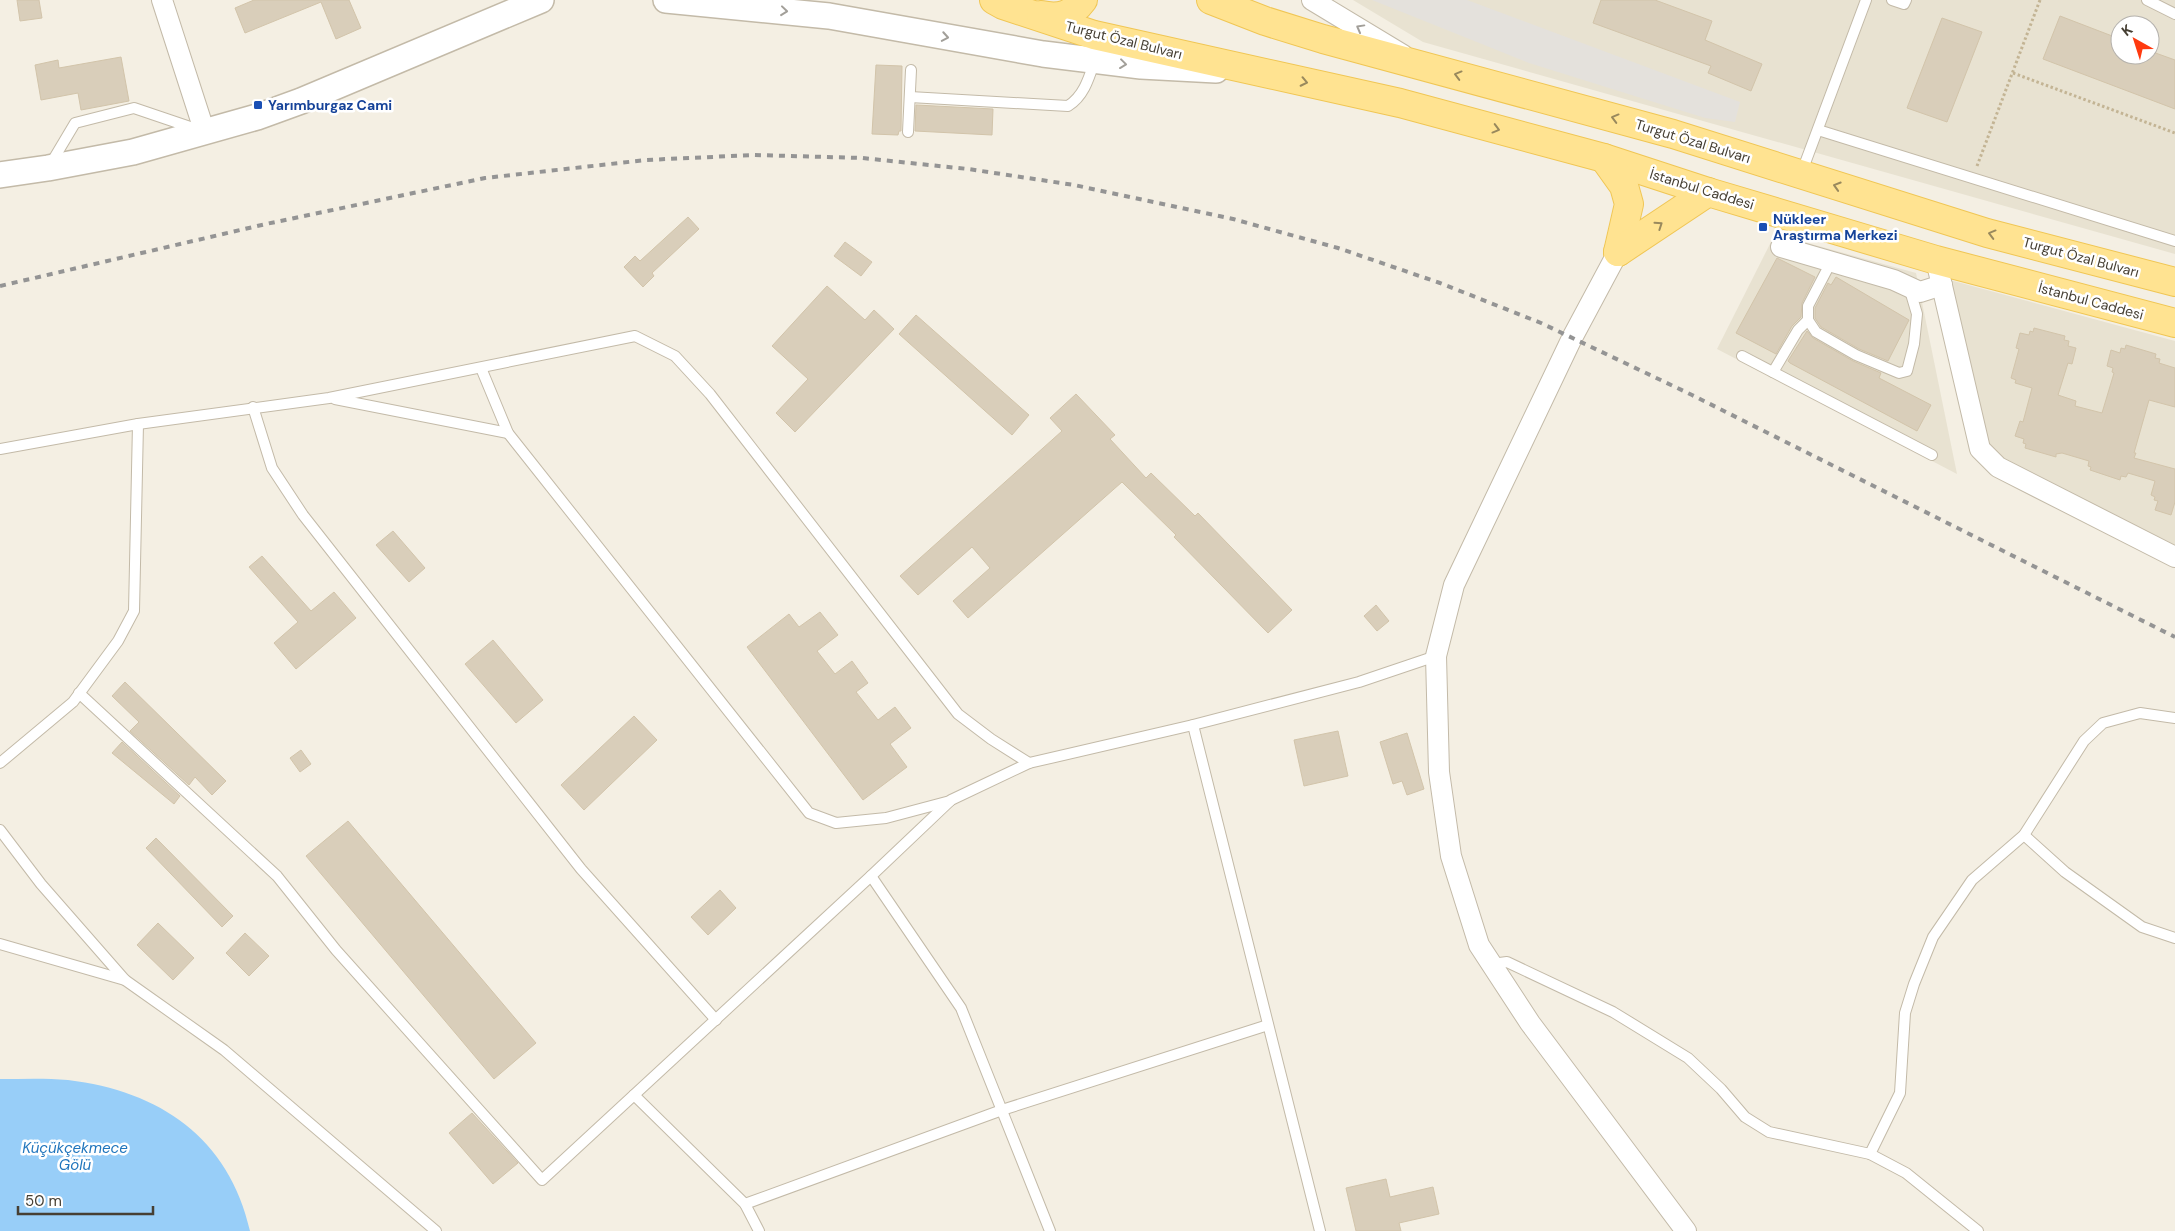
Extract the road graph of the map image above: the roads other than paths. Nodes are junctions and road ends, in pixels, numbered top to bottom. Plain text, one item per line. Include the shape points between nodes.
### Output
1 (162, 0) edge
2 (541, 0) edge
3 (666, 0) edge
4 (1083, 0) edge
5 (1211, 0) edge
6 (1312, 0) edge
7 (1866, 0) edge
8 (1892, 0) edge
9 (1906, 0) edge
10 (2147, 0) edge
11 (999, 3) edge
12 (2175, 14) edge
13 (1095, 60) junction
14 (1416, 63) junction
15 (912, 70) dead end
16 (1256, 72) junction
17 (910, 97) junction
18 (1818, 130) junction
19 (908, 132) dead end
20 (205, 133) junction
21 (1604, 158) junction
22 (48, 168) junction
23 (1801, 174) junction
24 (0, 175) edge
25 (1708, 192) junction
26 (2175, 241) edge
27 (1781, 248) dead end
28 (1618, 252) junction
29 (1831, 262) junction
30 (1939, 272) junction
31 (2175, 282) edge
32 (1909, 287) junction
33 (1808, 320) junction
34 (2175, 323) edge
35 (1742, 356) dead end
36 (481, 368) junction
37 (1773, 372) junction
38 (329, 398) junction
39 (253, 407) junction
40 (138, 424) junction
41 (508, 433) junction
42 (0, 449) edge
43 (1932, 455) dead end
44 (2175, 557) edge
45 (1436, 656) junction
46 (79, 693) junction
47 (2175, 718) edge
48 (1193, 725) junction
49 (0, 763) edge
50 (1029, 763) junction
51 (951, 800) junction
52 (0, 830) edge
53 (2024, 836) junction
54 (871, 876) junction
55 (2175, 938) edge
56 (0, 944) edge
57 (1492, 964) junction
58 (125, 980) junction
59 (716, 1020) junction
60 (1268, 1025) junction
61 (634, 1095) junction
62 (1002, 1110) junction
63 (1870, 1154) junction
64 (745, 1204) junction
65 (436, 1230) edge
66 (759, 1231) edge
67 (1050, 1231) edge
68 (1320, 1231) edge
69 (1686, 1231) edge
70 (1978, 1231) edge

1 - 20 street
2 - 20 street via 301,101
3 -> 13 street via 828,16 1043,54
4 - 11 main road via 1076,10 1065,16 1045,16
5 - 14 main road, Turgut Özal Bulvarı via 1265,21
14 -> 6 street
7 - 18 lane
8 - 9 lane via 1904,4
10 - 12 lane
11 - 16 main road, Turgut Özal Bulvarı via 1094,35
13 -> 16 street via 1141,66
13 - 17 lane via 1078,100 1068,106
23 -> 14 main road, Turgut Özal Bulvarı via 1673,134
15 - 17 lane
16 -> 21 main road, İstanbul Caddesi via 1400,103
17 - 19 lane
18 - 23 lane
18 - 26 lane
20 - 22 street via 133,152
20 - 22 lane via 134,108 75,123
21 - 25 main road, İstanbul Caddesi
21 - 28 main road via 1624,186 1629,204
22 - 24 street
31 -> 23 main road, Turgut Özal Bulvarı via 1987,233
28 -> 25 main road
25 - 30 main road, İstanbul Caddesi
27 - 29 street
28 - 45 street via 1572,338 1454,585
29 - 32 street
29 - 33 lane via 1808,306
30 - 32 street via 1920,292
30 - 34 main road, İstanbul Caddesi
30 - 44 street via 1980,448 1998,467
32 - 33 lane via 1917,314 1908,372 1899,373 1856,355 1816,332
33 - 37 lane via 1798,330
35 - 37 lane
36 - 38 lane
36 - 41 lane
36 - 50 lane via 635,336 676,356 716,402 958,714
37 - 43 lane
38 - 39 lane
38 - 41 lane
39 - 40 lane
39 - 59 lane via 272,468 304,515 581,870
40 - 42 lane
40 - 46 lane via 134,611 118,641
41 - 51 lane via 809,813 836,823 886,818
45 - 48 lane via 1358,682
45 - 57 street via 1439,772 1451,856 1479,945
46 - 49 lane via 73,702
46 - 61 lane via 277,876 336,950 542,1180
47 - 53 lane via 2140,713 2103,723 2084,742
48 - 50 lane
48 - 60 lane
50 - 51 lane
51 - 54 lane
52 - 58 lane via 41,884
53 - 55 lane via 2065,872 2142,928
53 - 63 lane via 1972,880 1933,938 1905,1013 1900,1093
54 - 59 lane
54 - 62 lane via 961,1008
56 - 58 lane
57 - 63 lane via 1508,962 1613,1012 1688,1058 1721,1089 1745,1118 1769,1132
57 - 69 street via 1530,1023
58 - 65 lane via 224,1050
59 - 61 lane
60 - 62 lane
60 - 68 lane
61 - 64 lane
62 - 64 lane
62 - 67 lane
63 - 70 lane via 1906,1173
64 - 66 lane

